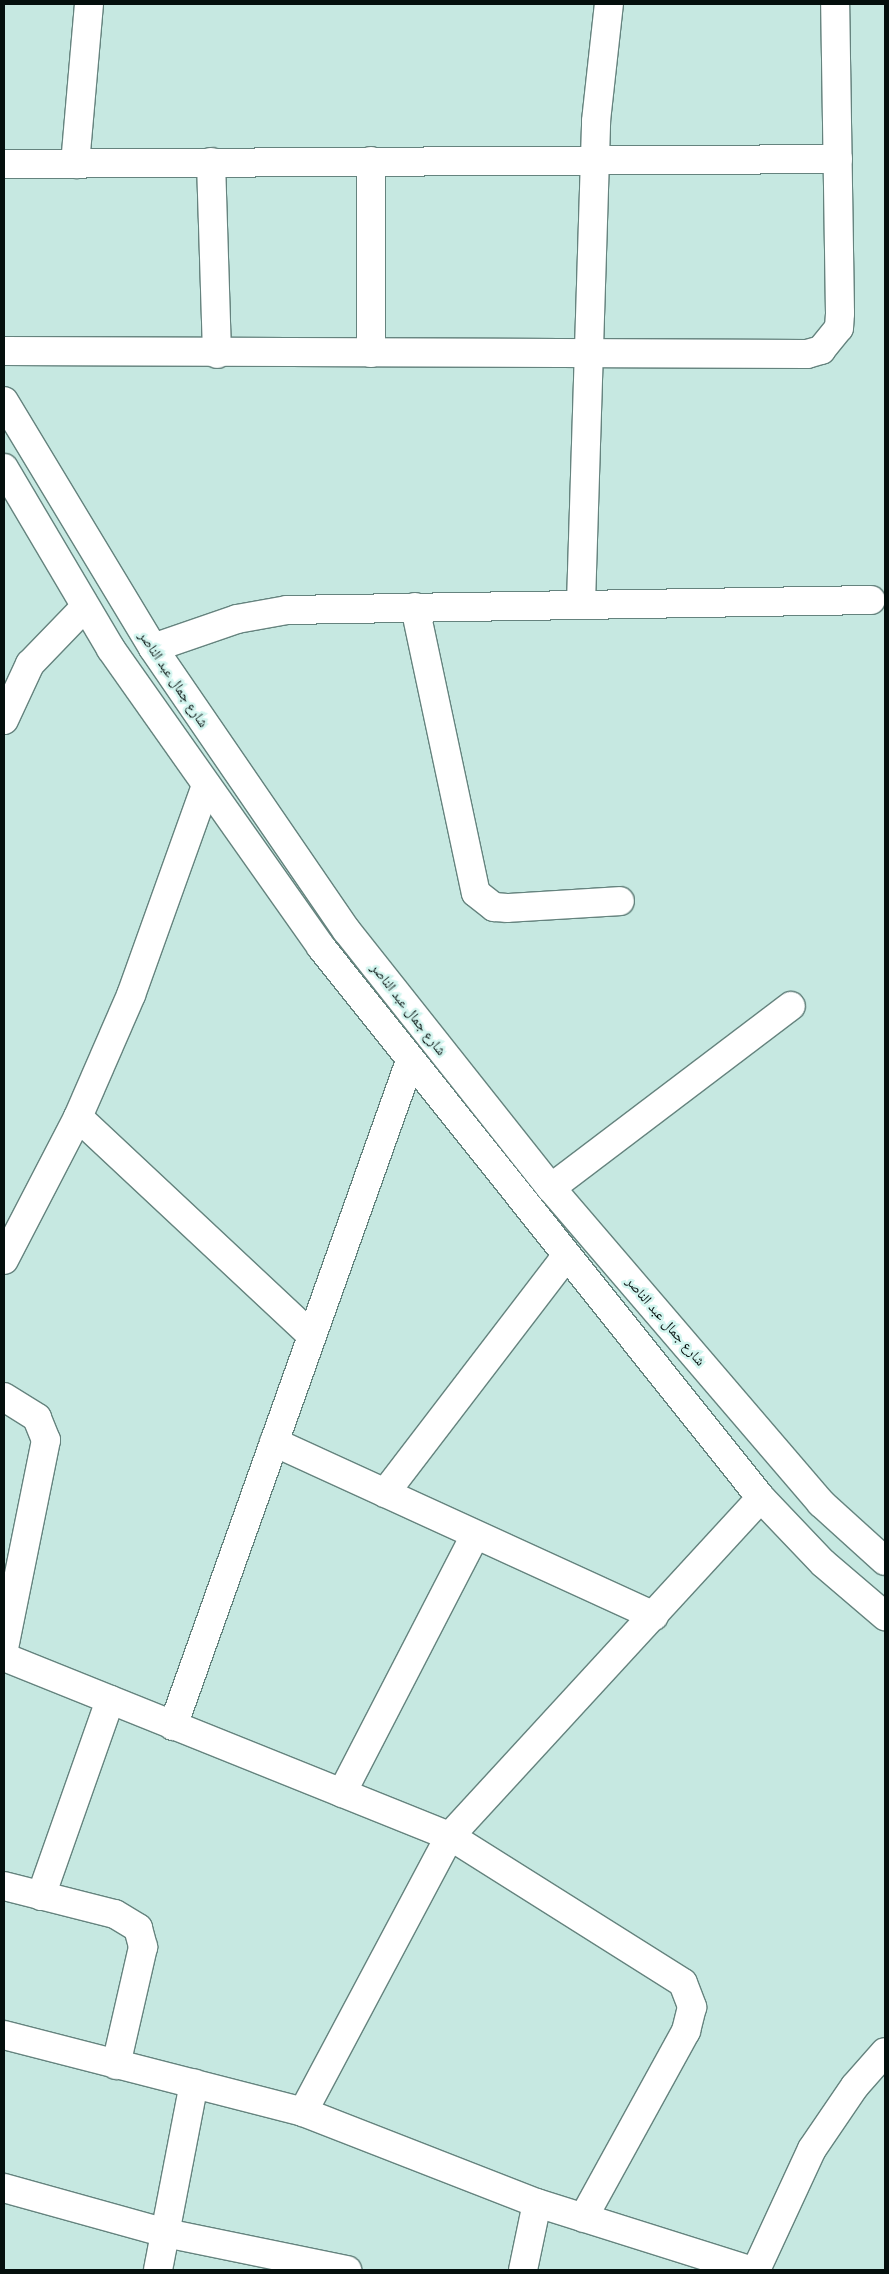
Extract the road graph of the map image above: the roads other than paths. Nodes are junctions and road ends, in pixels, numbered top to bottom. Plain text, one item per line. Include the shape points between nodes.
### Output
1 (90, 4) edge
2 (609, 4) edge
3 (835, 4) edge
4 (594, 159) junction
5 (838, 159) junction
6 (372, 161) junction
7 (211, 162) junction
8 (4, 164) edge
9 (75, 164) junction
10 (4, 351) edge
11 (587, 351) junction
12 (371, 353) junction
13 (217, 354) junction
14 (4, 401) edge
15 (4, 468) edge
16 (871, 600) dead end
17 (581, 603) junction
18 (415, 607) junction
19 (84, 608) junction
20 (153, 648) junction
21 (4, 720) edge
22 (206, 785) junction
23 (620, 901) dead end
24 (791, 1006) dead end
25 (410, 1061) junction
26 (78, 1117) junction
27 (551, 1188) junction
28 (566, 1256) junction
29 (4, 1260) edge
30 (312, 1336) junction
31 (4, 1397) edge
32 (274, 1442) junction
33 (385, 1493) junction
34 (761, 1498) junction
35 (475, 1535) junction
36 (885, 1561) edge
37 (654, 1616) junction
38 (885, 1616) edge
39 (4, 1648) edge
40 (4, 1657) edge
41 (110, 1700) junction
42 (173, 1726) junction
43 (342, 1793) junction
44 (450, 1836) junction
45 (4, 1886) edge
46 (42, 1896) junction
47 (4, 2035) edge
48 (885, 2052) edge
49 (116, 2065) junction
50 (194, 2083) junction
51 (303, 2112) junction
52 (4, 2188) edge
53 (537, 2203) junction
54 (583, 2218) junction
55 (166, 2233) junction
56 (318, 2267) edge
57 (158, 2270) edge
58 (347, 2270) edge
59 (523, 2270) edge
60 (749, 2270) edge
61 (756, 2270) edge

1 - 9 street
2 - 4 street
3 - 5 street
4 - 5 street
4 - 6 street
4 - 11 street
5 - 11 street via 840,313 832,342 806,354
6 - 7 street
6 - 12 street
7 - 9 street
7 - 13 street
8 - 9 street
10 - 13 street
11 - 12 street
11 - 17 street
12 - 13 street
14 - 20 street, شارع جمال عبد الناصر
15 - 19 street
16 - 17 street
17 - 18 street
18 - 20 street via 287,610 237,619
18 - 23 street via 476,893 494,907 507,908
19 - 21 street via 30,664
19 - 22 street
20 - 27 street, شارع جمال عبد الناصر via 347,931
22 - 25 street via 321,947
22 - 26 street via 132,995
24 - 27 street
25 - 28 street
25 - 30 street
26 - 29 street
26 - 30 street
27 - 36 street, شارع جمال عبد الناصر via 821,1502
28 - 33 street
28 - 34 street
30 - 32 street
31 - 39 street via 37,1418 46,1440
32 - 33 street
32 - 42 street
33 - 35 street
34 - 37 street
34 - 38 street via 823,1563
35 - 37 street
35 - 43 street
37 - 44 street
40 - 41 street
41 - 42 street
41 - 46 street
42 - 43 street
43 - 44 street
44 - 51 street
44 - 54 street via 659,1965 683,1983 692,2007 686,2031
45 - 46 street
46 - 49 street via 115,1914 127,1920 142,1937
47 - 49 street
48 - 61 street via 855,2086 812,2149
49 - 50 street
50 - 51 street
50 - 55 street
51 - 53 street
52 - 55 street
53 - 54 street
53 - 59 street
54 - 60 street
55 - 56 street
55 - 57 street
56 - 58 street

